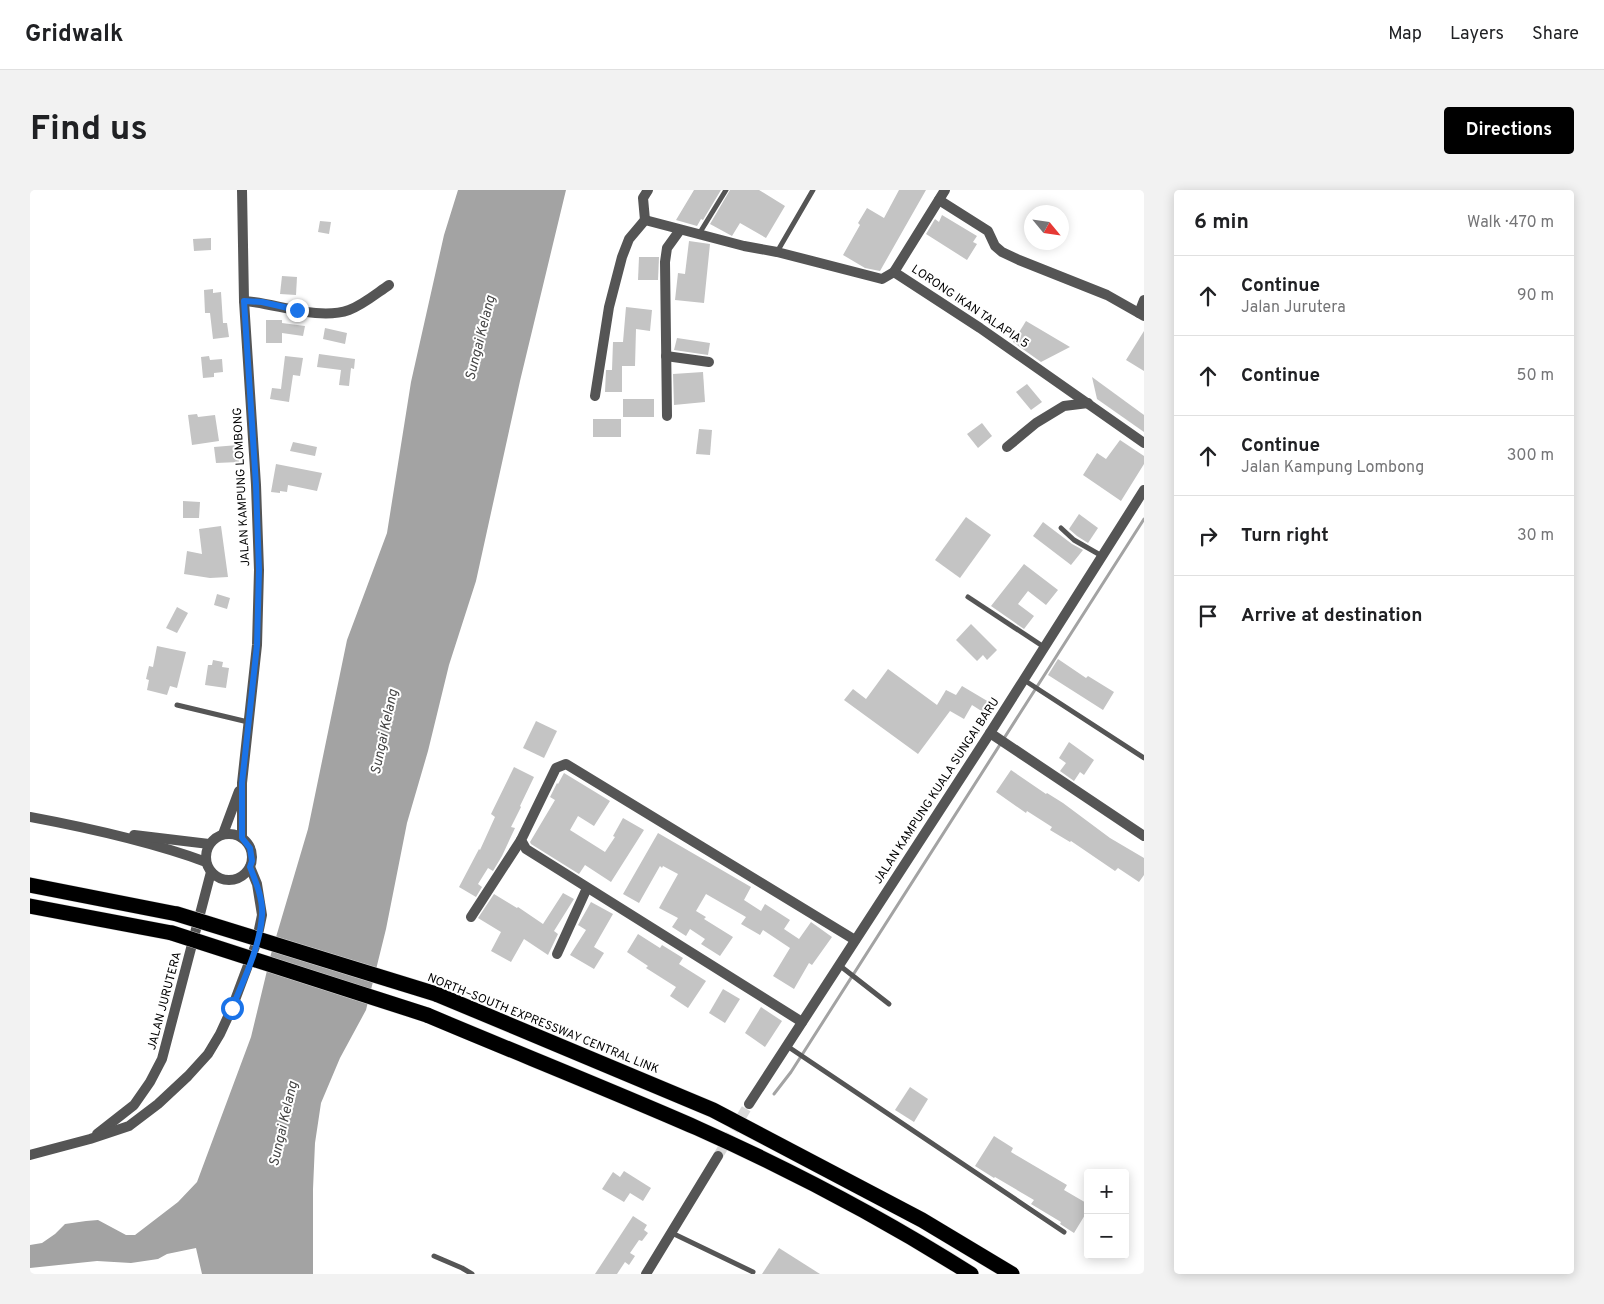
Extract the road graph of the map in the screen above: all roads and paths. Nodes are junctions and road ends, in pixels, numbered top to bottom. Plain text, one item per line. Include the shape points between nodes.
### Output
1 (242, 190) edge
2 (648, 190) edge
3 (726, 190) edge
4 (813, 190) edge
5 (945, 190) edge
6 (939, 200) junction
7 (645, 220) junction
8 (680, 230) junction
9 (699, 234) junction
10 (777, 252) junction
11 (894, 272) junction
12 (389, 285) dead end
13 (1144, 300) edge
14 (244, 301) junction
15 (1141, 314) edge
16 (666, 356) junction
17 (709, 362) dead end
18 (595, 396) dead end
19 (1088, 403) junction
20 (668, 416) dead end
21 (1144, 443) edge
22 (1007, 447) dead end
23 (1144, 492) edge
24 (1061, 528) dead end
25 (1102, 557) junction
26 (968, 597) dead end
27 (1044, 647) junction
28 (1026, 682) junction
29 (177, 705) dead end
30 (249, 722) junction
31 (993, 735) junction
32 (1144, 758) edge
33 (242, 783) junction
34 (30, 817) edge
35 (98, 830) junction
36 (223, 834) junction
37 (1144, 836) edge
38 (242, 838) junction
39 (521, 840) junction
40 (209, 844) junction
41 (206, 862) junction
42 (250, 867) junction
43 (211, 872) junction
44 (30, 885) edge
45 (587, 888) junction
46 (30, 906) edge
47 (471, 916) dead end
48 (855, 940) junction
49 (557, 954) dead end
50 (843, 968) junction
51 (889, 1004) dead end
52 (802, 1022) junction
53 (786, 1046) junction
54 (749, 1104) tunnel mouth
55 (90, 1139) junction
56 (30, 1155) edge
57 (718, 1156) tunnel mouth
58 (671, 1232) junction
59 (1064, 1232) dead end
60 (434, 1256) dead end
61 (753, 1272) dead end
62 (472, 1274) edge
63 (646, 1274) edge
64 (971, 1274) edge
65 (1012, 1274) edge

1 - 14 street, JALAN KAMPUNG LOMBONG
2 - 7 street via 643,198
3 - 9 lane
4 - 10 lane
5 - 6 street
6 - 11 street
6 - 15 street via 988,231 1002,252 1107,295
7 - 8 street, LORONG IKAN TALAPIA 5
7 - 18 street via 629,239 622,257 609,307
8 - 9 street, LORONG IKAN TALAPIA 5
8 - 16 street via 667,248 665,262
9 - 10 street, LORONG IKAN TALAPIA 5
10 - 11 street, LORONG IKAN TALAPIA 5 via 882,279
11 - 19 street, LORONG IKAN TALAPIA 5
12 - 14 street via 342,312 315,312
13 - 15 street
14 - 30 street, JALAN KAMPUNG LOMBONG via 259,570 257,645
16 - 17 street
16 - 20 street
19 - 21 street, LORONG IKAN TALAPIA 5
19 - 22 street via 1064,406 1036,422
23 - 25 street, JALAN KAMPUNG KUALA SUNGAI BARU
24 - 25 lane
25 - 27 street, JALAN KAMPUNG KUALA SUNGAI BARU
26 - 27 lane
27 - 28 street, JALAN KAMPUNG KUALA SUNGAI BARU
28 - 31 street, JALAN KAMPUNG KUALA SUNGAI BARU
28 - 32 lane
29 - 30 lane
30 - 33 street, JALAN KAMPUNG LOMBONG
31 - 37 street
31 - 48 street, JALAN KAMPUNG KUALA SUNGAI BARU
33 - 36 street
33 - 38 street
34 - 35 street
35 - 40 street
35 - 41 street
36 - 38 street
36 - 40 street
38 - 42 street via 250,848
39 - 45 street via 526,849
39 - 47 street
39 - 48 street via 556,768 566,764
40 - 41 street
41 - 43 street
42 - 43 street via 232,880 224,880
42 - 55 street, JALAN JURUTERA via 257,884 262,915 253,953 220,1034 202,1061 158,1104 129,1126
43 - 55 street, JALAN JURUTERA via 162,1059 134,1104
44 - 65 highway, NORTH–SOUTH EXPRESSWAY CENTRAL LINK, bridge via 177,914 436,994 713,1110 922,1220
45 - 49 street
45 - 52 street
46 - 64 highway, bridge via 172,933 427,1015 697,1128 912,1237
48 - 50 street, JALAN KAMPUNG KUALA SUNGAI BARU
50 - 51 lane
50 - 52 street, JALAN KAMPUNG KUALA SUNGAI BARU
52 - 53 street, JALAN KAMPUNG KUALA SUNGAI BARU
53 - 54 street, JALAN KAMPUNG KUALA SUNGAI BARU
53 - 59 lane
55 - 56 street, JALAN JURUTERA
57 - 58 street
58 - 61 lane
58 - 63 street
60 - 62 lane

